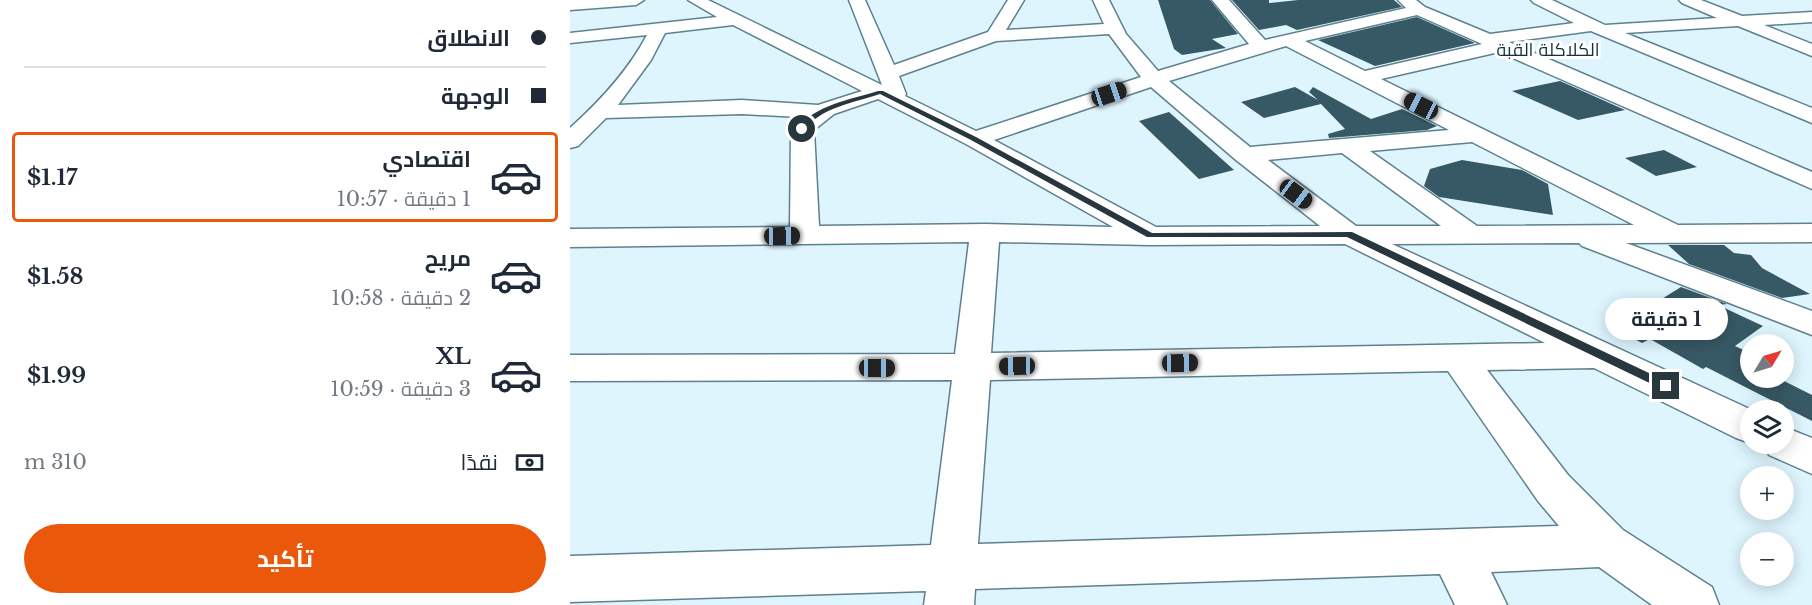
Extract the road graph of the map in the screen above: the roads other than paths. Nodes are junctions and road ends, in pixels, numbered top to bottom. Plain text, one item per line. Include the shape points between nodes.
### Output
1 (636, 0) edge
2 (696, 0) edge
3 (857, 0) edge
4 (1016, 0) edge
5 (1101, 0) edge
6 (1220, 0) edge
7 (1539, 0) edge
8 (1687, 0) edge
9 (570, 5) edge
10 (1412, 5) edge
11 (1812, 17) edge
12 (733, 20) junction
13 (1743, 21) junction
14 (658, 28) junction
15 (1597, 28) junction
16 (1114, 29) junction
17 (994, 36) junction
18 (570, 38) edge
19 (1286, 39) junction
20 (1493, 43) junction
21 (1261, 46) junction
22 (1810, 49) edge
23 (1364, 77) junction
24 (1154, 79) junction
25 (889, 89) junction
26 (601, 112) junction
27 (821, 112) junction
28 (1812, 116) edge
29 (1478, 134) junction
30 (974, 139) junction
31 (570, 141) edge
32 (1349, 147) junction
33 (1245, 154) junction
34 (1812, 181) edge
35 (985, 233) junction
36 (1574, 233) junction
37 (1812, 233) edge
38 (1348, 234) junction
39 (1470, 234) junction
40 (1674, 234) junction
41 (805, 236) junction
42 (1150, 236) junction
43 (570, 238) edge
44 (1812, 324) edge
45 (1603, 355) junction
46 (1458, 358) junction
47 (971, 367) junction
48 (570, 368) edge
49 (1740, 422) edge
50 (1794, 448) edge
51 (1812, 457) edge
52 (1606, 545) junction
53 (1453, 552) junction
54 (570, 579) edge
55 (951, 586) edge
56 (1482, 605) edge
57 (1694, 605) edge

1 - 9 street
2 - 12 street
3 - 25 street
4 - 17 street
5 - 16 street
6 - 21 street
7 - 15 street
8 - 13 street
10 - 19 street
10 - 20 street
11 - 13 street
12 - 14 street
12 - 25 street
13 - 15 street
13 - 22 street
14 - 18 street
14 - 26 street via 650,49
15 - 20 street
15 - 28 street
16 - 17 street
16 - 24 street
17 - 25 street
19 - 21 street
19 - 23 street
20 - 23 street
20 - 34 street
21 - 24 street
23 - 29 street
24 - 30 street
24 - 33 street
25 - 27 street
25 - 30 street
26 - 27 street via 742,107
26 - 31 street
27 - 41 street via 802,129
29 - 32 street
29 - 40 street
30 - 42 street
32 - 33 street
32 - 39 street
33 - 38 street
35 - 41 street
35 - 42 street
35 - 47 street
36 - 39 street
36 - 40 street
36 - 44 street
37 - 40 street
38 - 39 street
38 - 42 street
38 - 45 street
41 - 43 street
45 - 46 street
45 - 49 street
46 - 47 street
46 - 52 street via 1553,488
47 - 48 street
47 - 55 street
50 - 51 street
52 - 53 street
52 - 57 street
53 - 55 street
53 - 56 street
54 - 55 street

